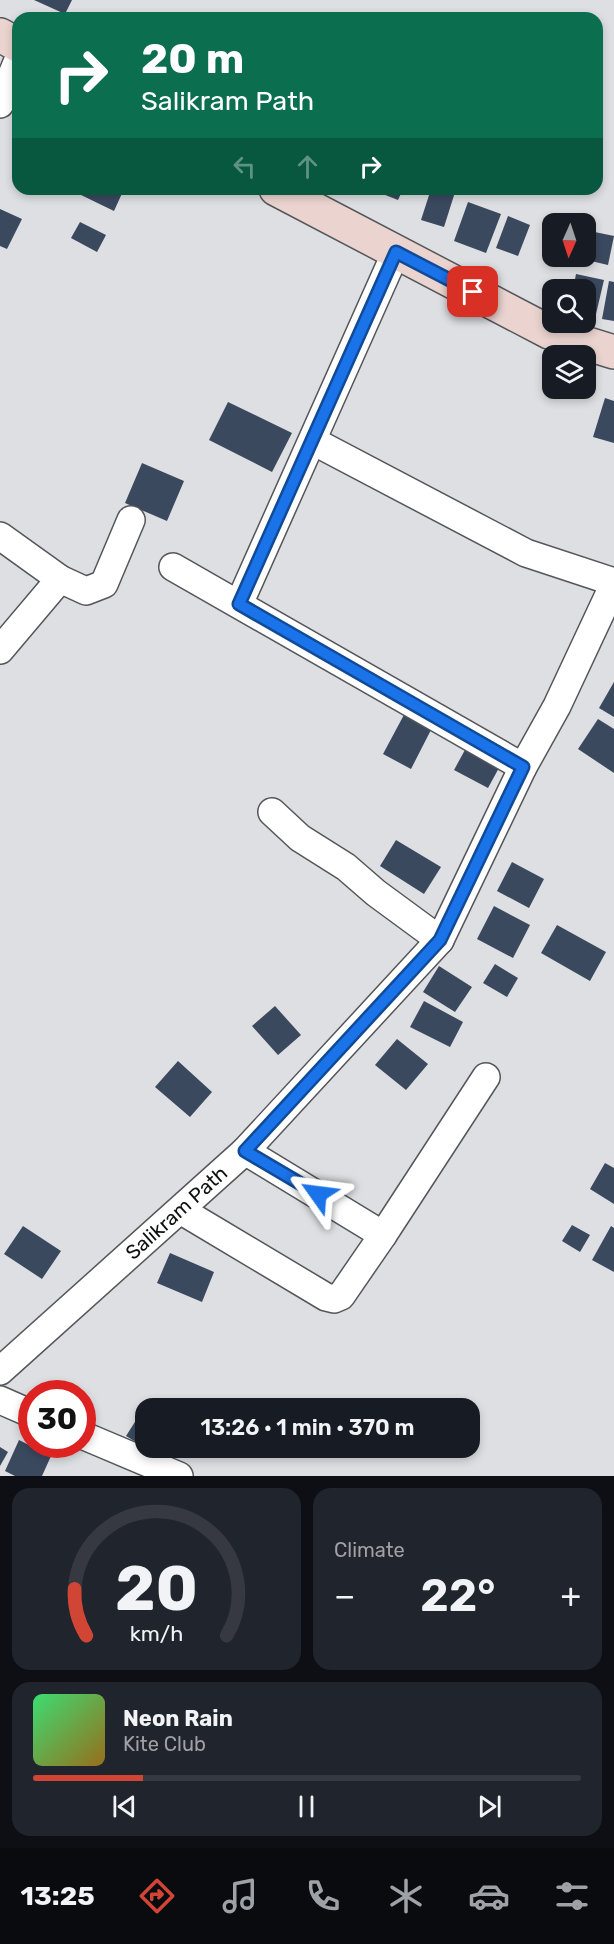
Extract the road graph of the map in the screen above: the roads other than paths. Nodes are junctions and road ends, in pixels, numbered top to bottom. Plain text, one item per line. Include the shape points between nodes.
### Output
1 (12, 75) edge
2 (0, 104) edge
3 (287, 195) edge
4 (396, 252) junction
5 (614, 352) edge
6 (313, 441) junction
7 (131, 520) dead end
8 (0, 536) edge
9 (173, 567) dead end
10 (60, 579) junction
11 (614, 583) edge
12 (239, 604) junction
13 (0, 650) edge
14 (523, 767) junction
15 (272, 812) dead end
16 (440, 940) junction
17 (486, 1077) dead end
18 (245, 1151) junction
19 (182, 1211) junction
20 (383, 1235) junction
21 (0, 1371) edge
22 (0, 1400) edge
23 (18, 1408) edge
24 (96, 1441) edge
25 (179, 1476) edge

1 - 2 street
3 - 4 street
4 - 5 street via 549,332
4 - 6 street
6 - 11 street via 526,553
6 - 12 street
7 - 10 street via 104,584 86,591
8 - 10 street
9 - 12 street
10 - 13 street
11 - 14 street, Salikram Path via 557,706
12 - 14 street
14 - 16 street, Salikram Path
15 - 16 street via 300,838 346,867
16 - 18 street, Salikram Path
17 - 20 street
18 - 19 street, Salikram Path
18 - 20 street
19 - 20 street via 334,1299 341,1296
19 - 21 street, Salikram Path
22 - 23 street
24 - 25 street

